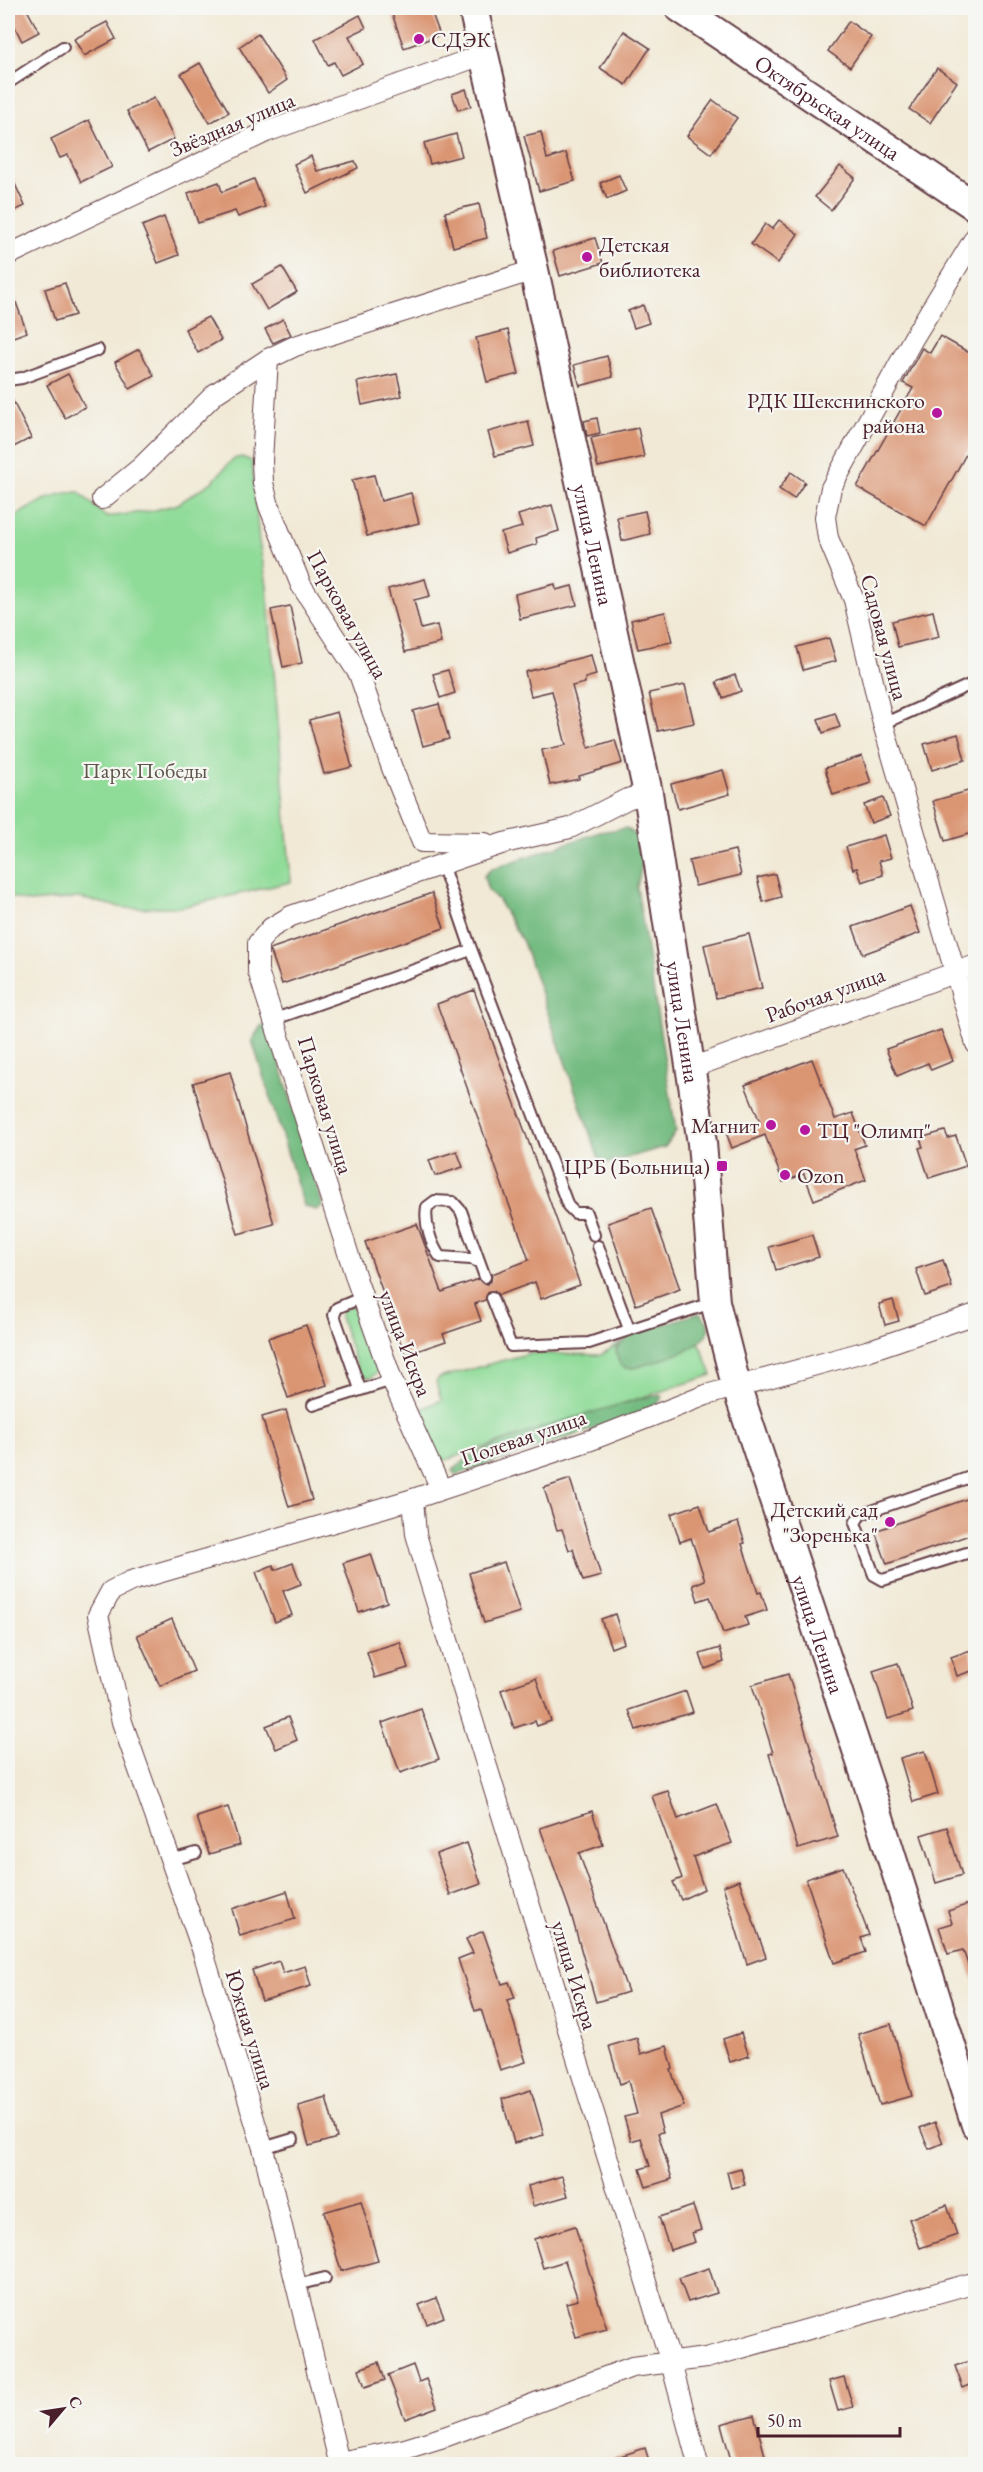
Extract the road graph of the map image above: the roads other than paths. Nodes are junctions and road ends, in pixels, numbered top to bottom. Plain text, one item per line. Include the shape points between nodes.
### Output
1 (473, 8) edge
2 (680, 8) edge
3 (63, 47) dead end
4 (482, 55) junction
5 (8, 83) edge
6 (975, 207) edge
7 (972, 248) edge
8 (8, 255) edge
9 (534, 270) junction
10 (98, 350) dead end
11 (268, 358) junction
12 (8, 380) edge
13 (102, 499) dead end
14 (975, 682) edge
15 (883, 724) junction
16 (648, 793) junction
17 (504, 843) junction
18 (442, 864) junction
19 (471, 950) junction
20 (975, 965) edge
21 (953, 973) junction
22 (274, 1016) junction
23 (975, 1044) edge
24 (691, 1068) junction
25 (333, 1211) joint
26 (594, 1235) dead end
27 (598, 1246) dead end
28 (479, 1262) junction
29 (485, 1276) dead end
30 (363, 1297) junction
31 (492, 1298) dead end
32 (715, 1302) junction
33 (975, 1314) edge
34 (629, 1329) junction
35 (392, 1380) junction
36 (736, 1385) junction
37 (360, 1389) junction
38 (313, 1405) dead end
39 (975, 1476) edge
40 (441, 1490) junction
41 (413, 1500) junction
42 (975, 1550) edge
43 (98, 1615) joint
44 (196, 1853) dead end
45 (171, 1860) junction
46 (975, 2125) edge
47 (293, 2139) dead end
48 (263, 2148) junction
49 (326, 2278) dead end
50 (975, 2282) edge
51 (296, 2286) junction
52 (671, 2363) junction
53 (698, 2464) edge

1 - 4 street, улица Ленина
2 - 6 street, Октябрьская улица
3 - 5 lane
4 - 8 street, Звёздная улица via 266,132
4 - 9 street, улица Ленина
7 - 15 street, Садовая улица via 886,387 826,503 828,538 851,591
9 - 11 street
9 - 16 street, улица Ленина
10 - 12 lane
11 - 13 street via 216,393 140,468
11 - 17 street, Парковая улица via 262,462 269,506 301,585 359,674 422,842
14 - 15 lane
15 - 21 street, Садовая улица
16 - 17 street via 627,799 570,828
16 - 24 street, улица Ленина
17 - 18 street
18 - 19 lane
18 - 22 street via 291,916 271,928 258,943 256,960
19 - 22 lane
19 - 26 lane via 568,1206 575,1213 586,1213
20 - 21 street, Рабочая улица
21 - 23 street, Садовая улица
21 - 24 street, Рабочая улица
22 - 25 street, Парковая улица
24 - 32 street, улица Ленина via 702,1143
25 - 30 street, улица Искра
27 - 34 lane
28 - 28 lane via 461,1211 453,1202 435,1201 427,1207 425,1217 440,1257
28 - 29 lane
30 - 35 street, улица Искра
30 - 37 lane via 337,1308 334,1315
31 - 34 lane via 511,1346 589,1343
32 - 34 lane
32 - 36 street, улица Ленина
33 - 36 street, Полевая улица via 867,1351
35 - 37 lane
35 - 40 street, улица Искра
36 - 40 street, Полевая улица via 591,1440
36 - 46 street, улица Ленина via 870,1789
37 - 38 lane
39 - 42 lane via 860,1515 855,1523 874,1575 884,1580
40 - 41 street, Полевая улица
41 - 43 street, Полевая улица via 131,1581 111,1591
41 - 52 street, улица Искра via 416,1534 433,1591
43 - 45 street, Южная улица via 122,1722
44 - 45 lane
45 - 48 street, Южная улица
47 - 48 lane
48 - 51 street, Южная улица
49 - 51 lane
50 - 52 street via 706,2358
51 - 52 street, Южная улица via 339,2463 405,2450 632,2367
52 - 53 street, улица Искра

